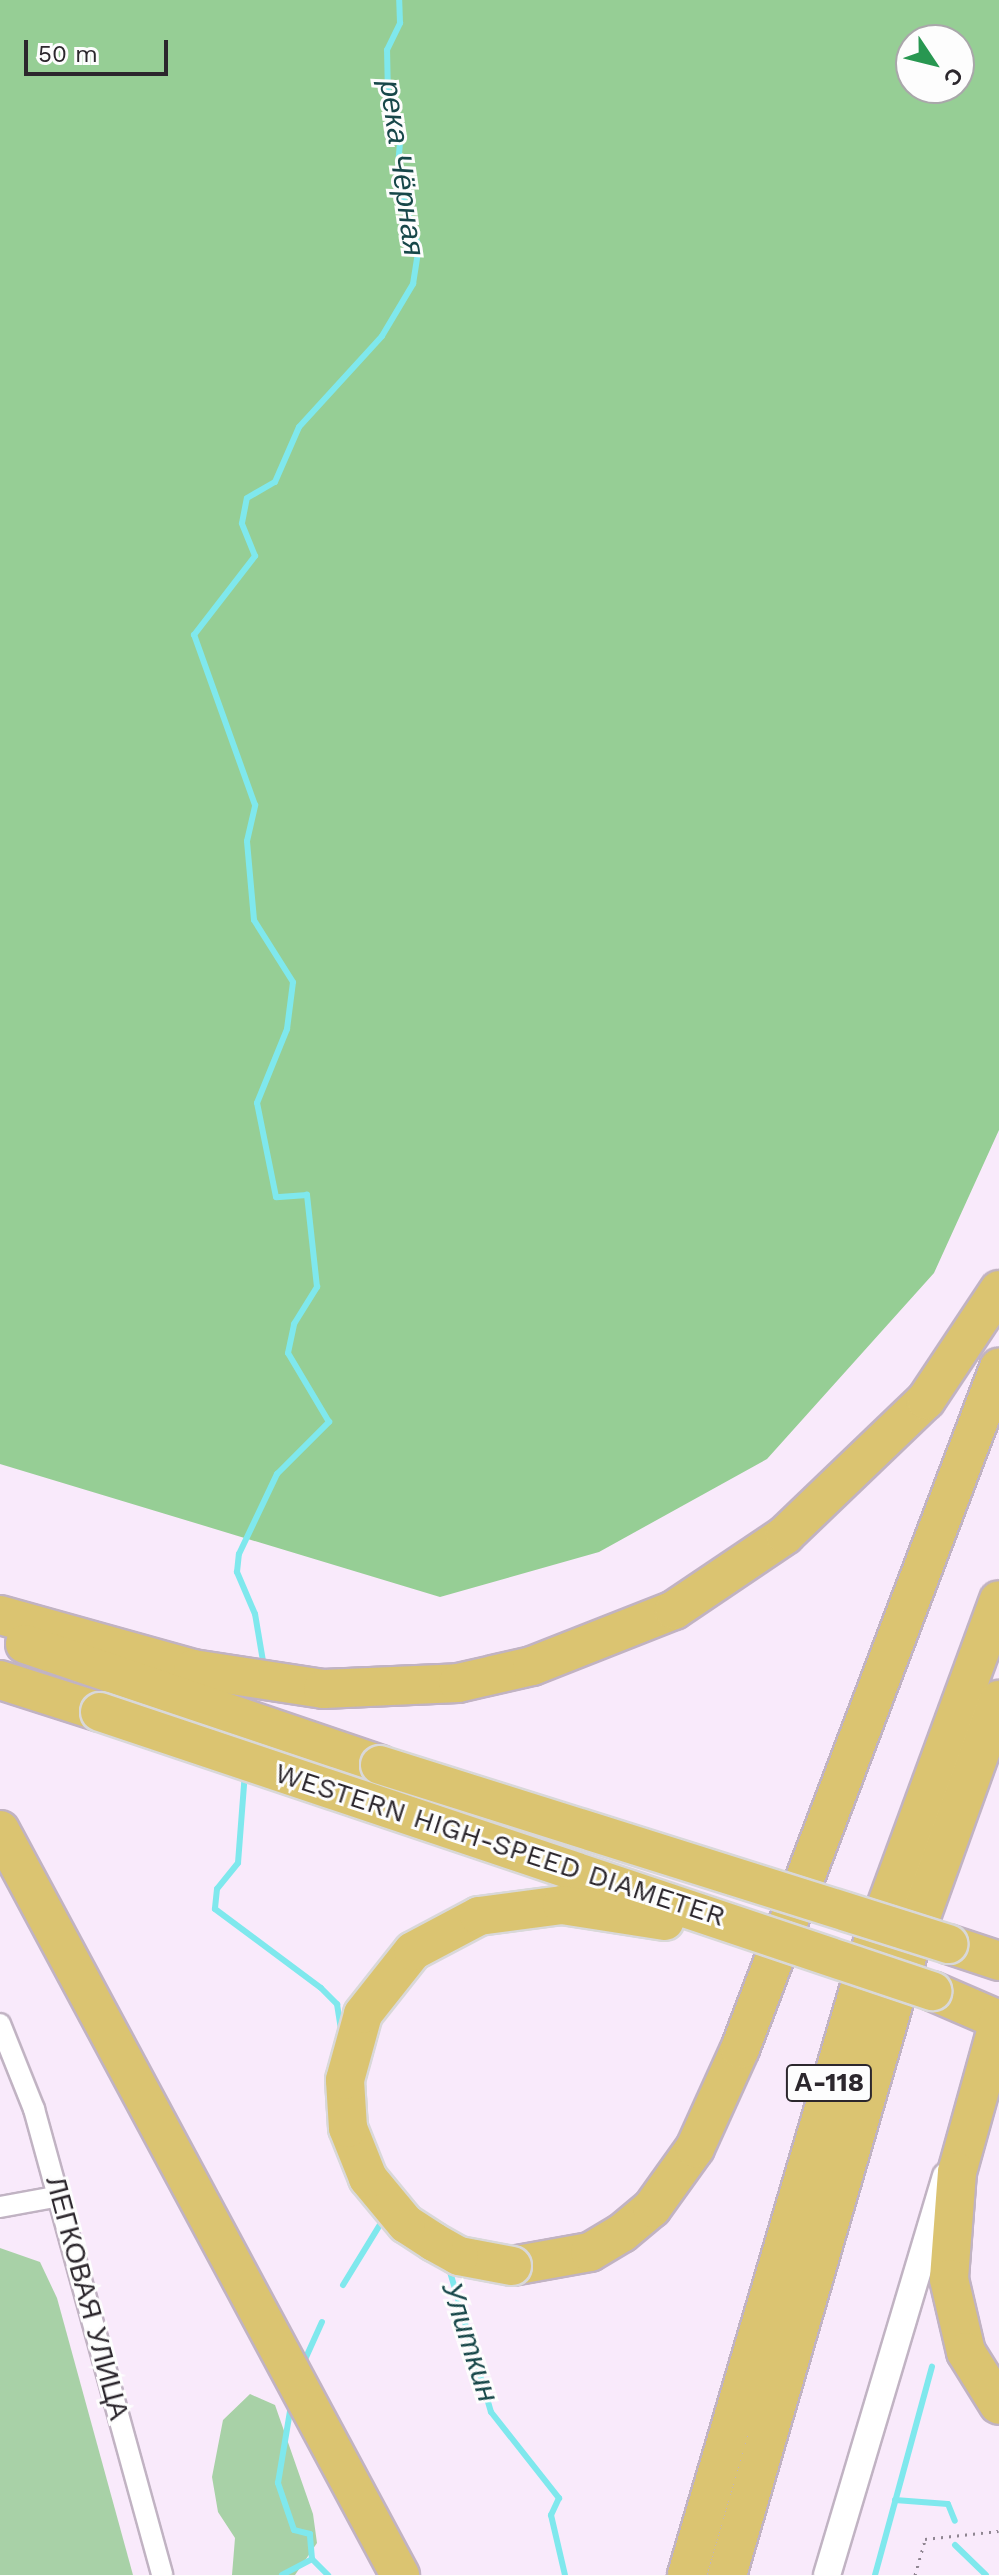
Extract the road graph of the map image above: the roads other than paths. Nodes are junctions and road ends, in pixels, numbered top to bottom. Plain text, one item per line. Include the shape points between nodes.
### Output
1 (999, 1290) edge
2 (999, 1368) edge
3 (999, 1600) edge
4 (0, 1615) edge
5 (0, 1634) edge
6 (110, 1679) junction
7 (0, 1680) edge
8 (999, 1700) edge
9 (0, 1830) edge
10 (821, 1951) junction
11 (999, 1961) edge
12 (932, 1991) junction
13 (999, 2012) edge
14 (999, 2020) edge
15 (0, 2024) edge
16 (985, 2061) junction
17 (60, 2196) junction
18 (0, 2207) edge
19 (999, 2405) edge
20 (162, 2575) edge
21 (400, 2575) edge
22 (687, 2575) edge
23 (727, 2575) edge
24 (827, 2575) edge

1 - 6 highway via 900,1429 817,1509 724,1579 617,1636 458,1683 323,1689 193,1669
2 - 10 highway, bridge via 740,2049 695,2148 652,2208 590,2252 512,2266 459,2256 406,2224 368,2178 352,2145 349,2046 387,1976 441,1932 526,1906 595,1907
3 - 22 highway, А-118 via 873,1942
4 - 6 highway
5 - 6 highway, WESTERN HIGH-SPEED DIAMETER
6 - 7 highway, WESTERN HIGH-SPEED DIAMETER
6 - 10 highway, WESTERN HIGH-SPEED DIAMETER, bridge
6 - 11 highway, WESTERN HIGH-SPEED DIAMETER, bridge
8 - 23 highway, А-118 via 909,1950
9 - 21 highway
10 - 12 highway, WESTERN HIGH-SPEED DIAMETER, bridge
12 - 13 highway, WESTERN HIGH-SPEED DIAMETER
12 - 14 highway
14 - 16 highway
15 - 17 street, ЛЕГКОВАЯ УЛИЦА
16 - 19 highway via 957,2172 949,2279 966,2352
16 - 24 street via 915,2268
17 - 18 street
17 - 20 street, ЛЕГКОВАЯ УЛИЦА

